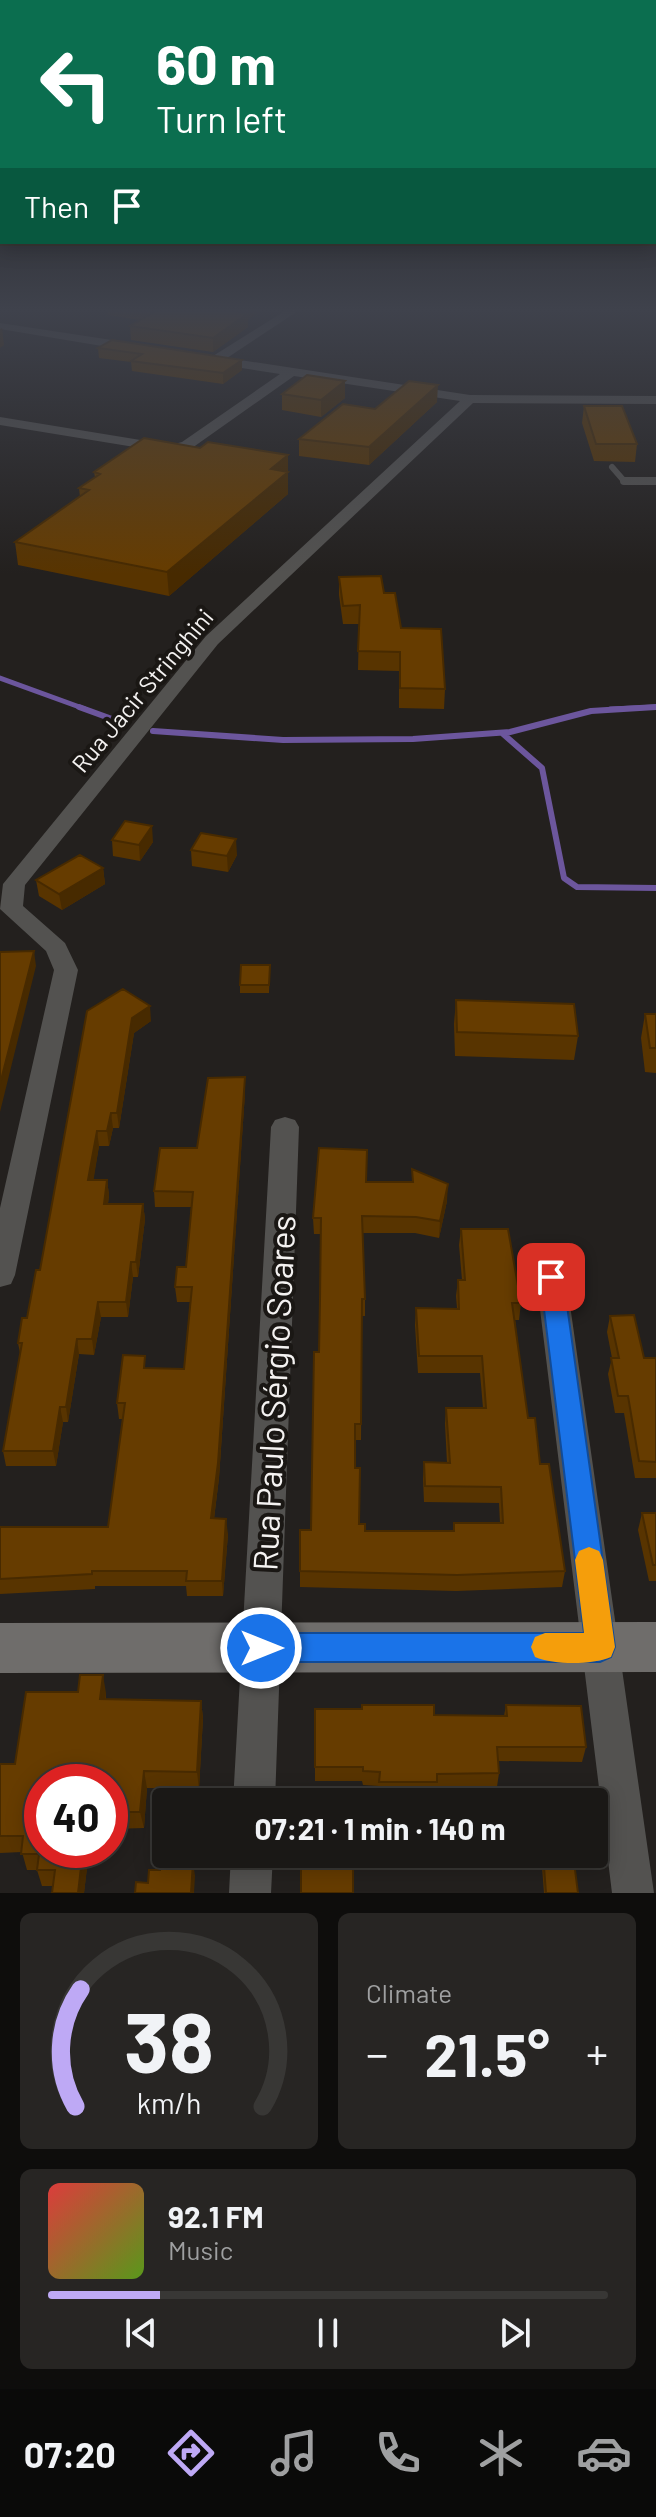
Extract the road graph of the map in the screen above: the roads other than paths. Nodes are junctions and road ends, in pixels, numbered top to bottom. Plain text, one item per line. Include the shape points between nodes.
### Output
1 (255, 397) edge
2 (459, 397) edge
3 (470, 399) junction
4 (656, 400) edge
5 (0, 421) edge
6 (612, 467) dead end
7 (656, 481) edge
8 (285, 1127) dead end
9 (0, 1275) edge
10 (551, 1277) dead end
11 (600, 1647) junction
12 (656, 1647) edge
13 (0, 1648) edge
14 (261, 1648) junction
15 (255, 1788) edge
16 (251, 1868) edge
17 (250, 1893) edge
18 (633, 1893) edge

1 - 5 street via 187,445 171,449
2 - 3 street
3 - 4 street
3 - 9 street, Rua Jacir Stringhini via 212,640 14,884 11,908 57,948 66,970
6 - 7 lane via 625,482
8 - 14 street, Rua Paulo Sérgio Soares
10 - 11 street
11 - 12 street
11 - 14 street
11 - 18 street
13 - 14 street
14 - 15 street, Rua Paulo Sérgio Soares
16 - 17 street

